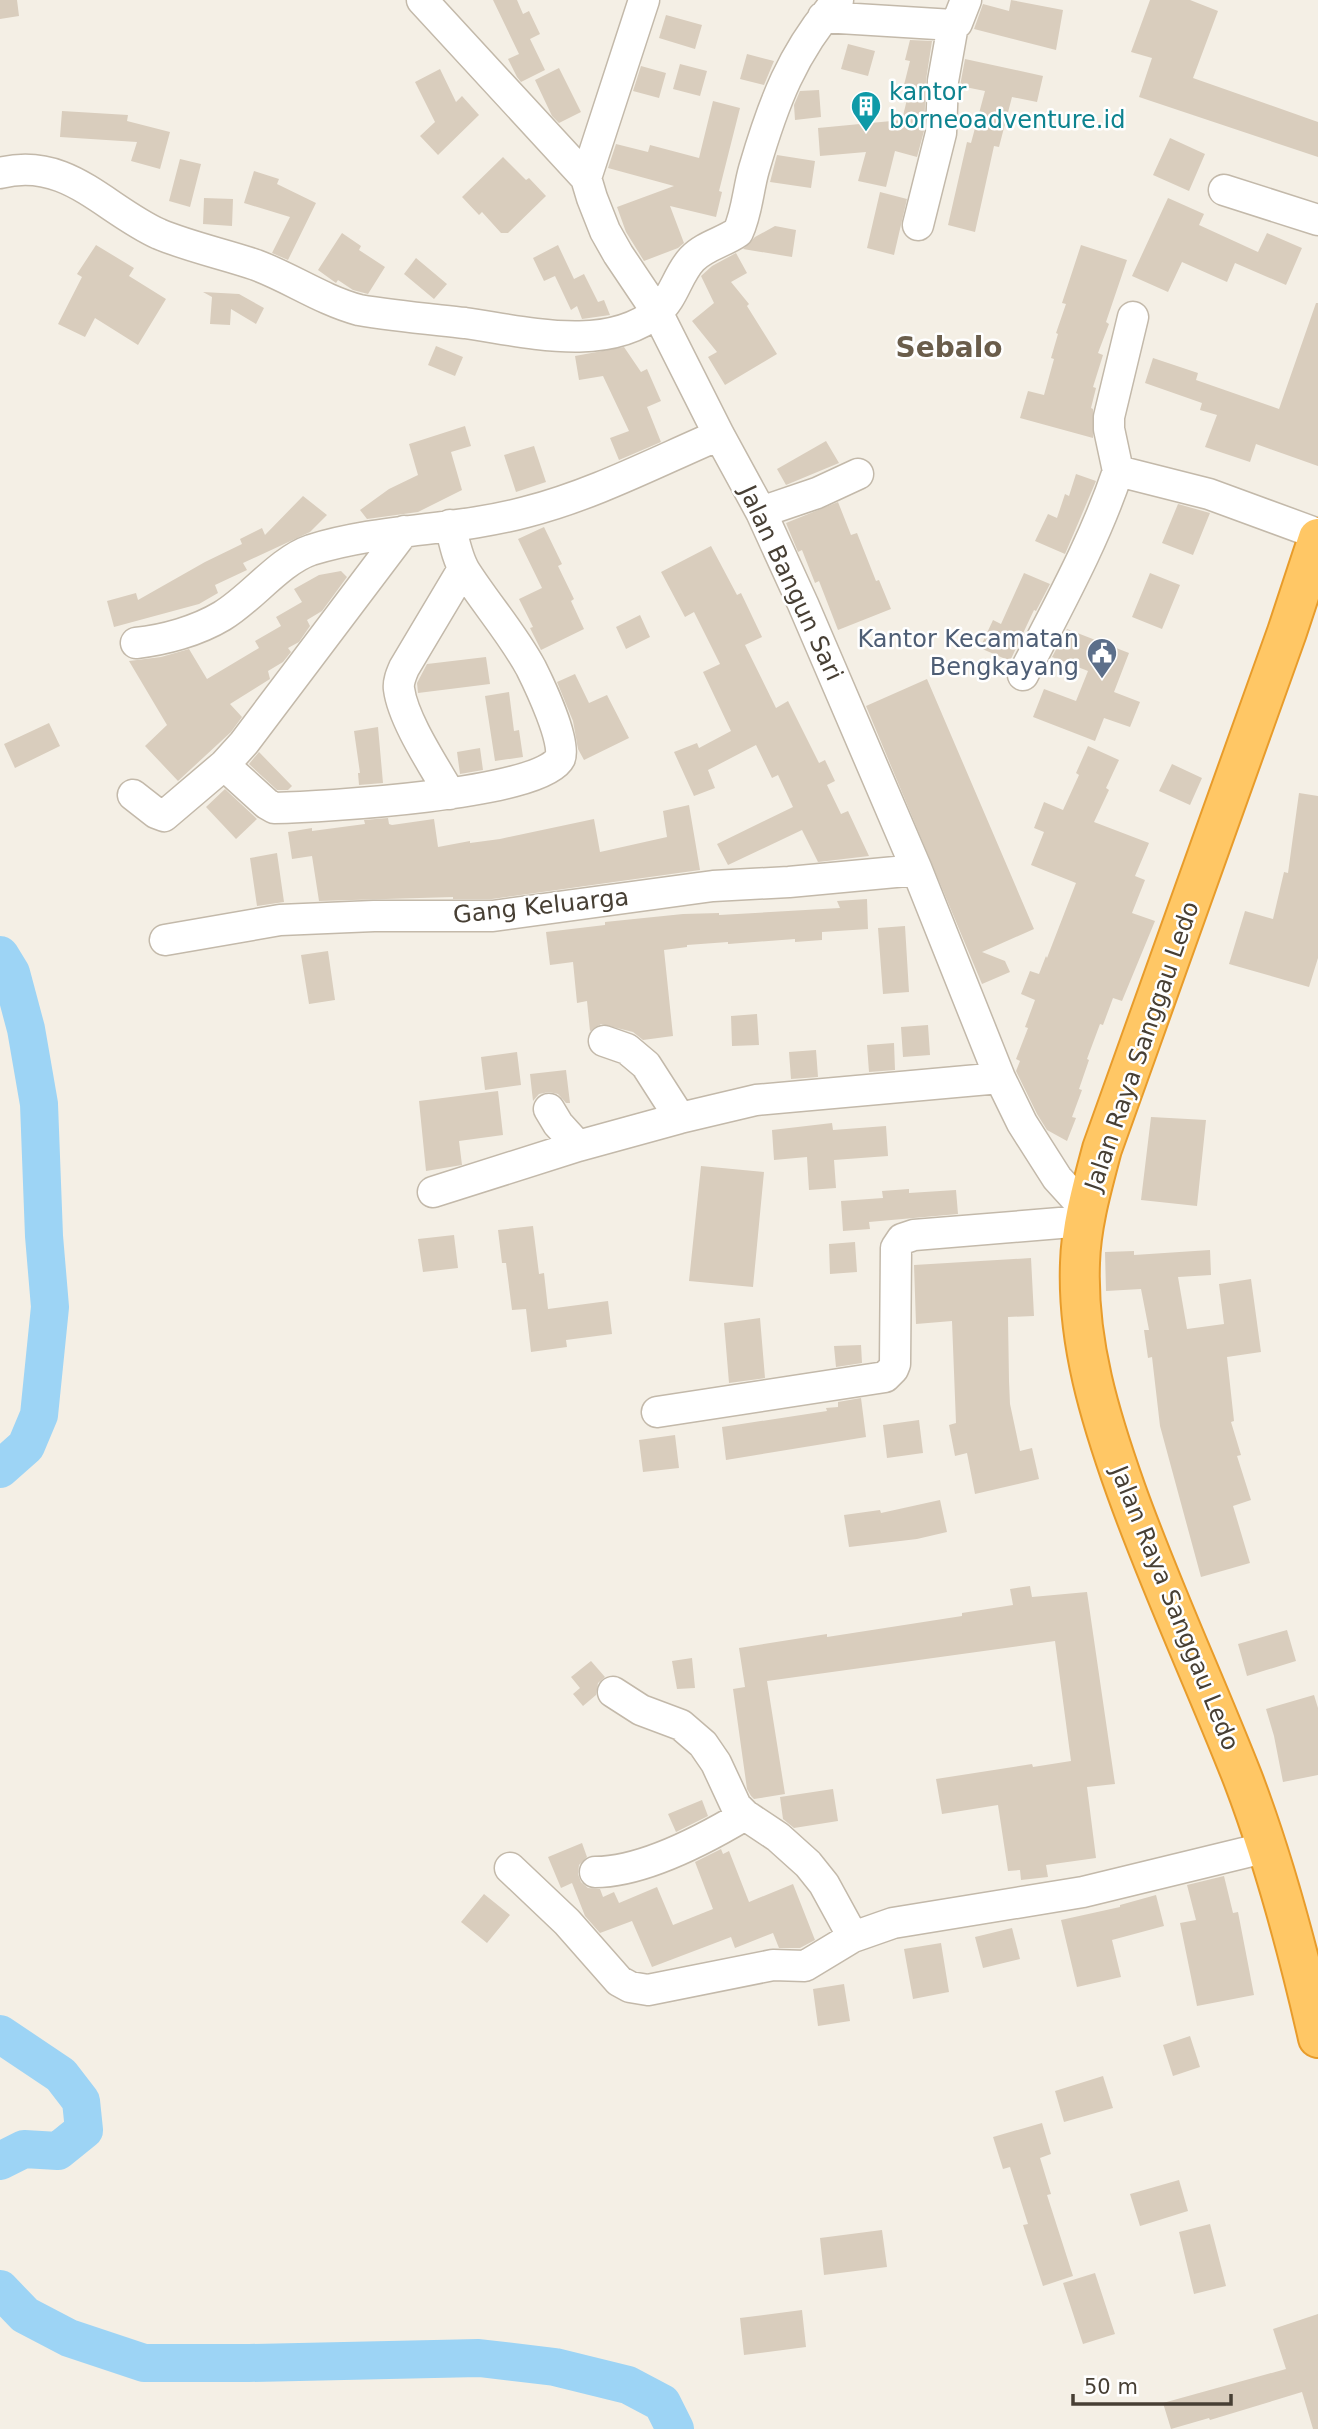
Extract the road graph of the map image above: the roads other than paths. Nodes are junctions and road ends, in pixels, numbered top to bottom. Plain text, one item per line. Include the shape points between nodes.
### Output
1 (422, 0) edge
2 (644, 0) edge
3 (830, 9) edge
4 (959, 13) edge
5 (0, 173) edge
6 (586, 178) junction
7 (1224, 190) dead end
8 (1318, 220) edge
9 (918, 226) dead end
10 (632, 276) junction
11 (679, 282) junction
12 (657, 312) junction
13 (1133, 317) dead end
14 (719, 435) junction
15 (1118, 471) junction
16 (858, 474) dead end
17 (761, 512) junction
18 (450, 526) junction
19 (404, 531) junction
20 (1318, 536) edge
21 (463, 569) junction
22 (136, 643) dead end
23 (1023, 675) dead end
24 (225, 765) junction
25 (450, 794) junction
26 (132, 795) dead end
27 (917, 870) junction
28 (165, 940) dead end
29 (604, 1041) dead end
30 (1000, 1078) junction
31 (549, 1110) dead end
32 (680, 1118) junction
33 (578, 1146) junction
34 (433, 1192) dead end
35 (1086, 1216) junction
36 (657, 1412) dead end
37 (612, 1692) dead end
38 (745, 1815) junction
39 (1268, 1847) junction
40 (510, 1868) dead end
41 (595, 1872) dead end
42 (852, 1937) junction
43 (1318, 2038) edge

1 - 6 street, Jalan Bangun Sari
2 - 6 street
3 - 4 street
3 - 11 street via 786,75 738,232 693,257
4 - 9 street via 943,81 941,133
5 - 12 street via 28,169 60,175 158,233 257,266 359,310 579,337 633,326
6 - 10 street, Jalan Bangun Sari via 605,230
7 - 8 street
10 - 11 street
10 - 12 street, Jalan Bangun Sari
11 - 12 street
12 - 14 street, Jalan Bangun Sari
13 - 15 street via 1109,417
14 - 17 street, Jalan Bangun Sari
14 - 18 street via 545,506
15 - 20 street via 1209,494
15 - 23 street via 1074,576
16 - 17 street via 817,494
17 - 27 street, Jalan Bangun Sari
18 - 19 street
18 - 21 street
19 - 22 street via 306,552 222,617 157,641
19 - 24 street
20 - 35 highway, Jalan Raya Sanggau Ledo via 1102,1149
21 - 25 street via 398,686 410,719
21 - 25 street via 531,669 550,709 561,752 553,766 539,772
24 - 25 street via 274,808
24 - 26 street via 164,816
27 - 28 street, Gang Keluarga via 713,886 494,916 280,920
27 - 30 street, Jalan Bangun Sari
29 - 32 street via 627,1049 646,1065
30 - 32 street via 756,1100
30 - 35 street, Jalan Bangun Sari via 1044,1160
31 - 33 street
32 - 33 street
33 - 34 street
35 - 36 street via 902,1239 896,1248 895,1364 885,1377
35 - 39 highway, Jalan Raya Sanggau Ledo via 1080,1265 1084,1340 1098,1407 1158,1575
37 - 38 street via 696,1737 710,1753 732,1801
38 - 41 street via 681,1849 616,1871
38 - 42 street via 808,1864
39 - 42 street via 1083,1892 894,1923
39 - 43 highway, Jalan Raya Sanggau Ledo
40 - 42 street via 567,1922 618,1981 631,1987 648,1990 773,1965 805,1966

